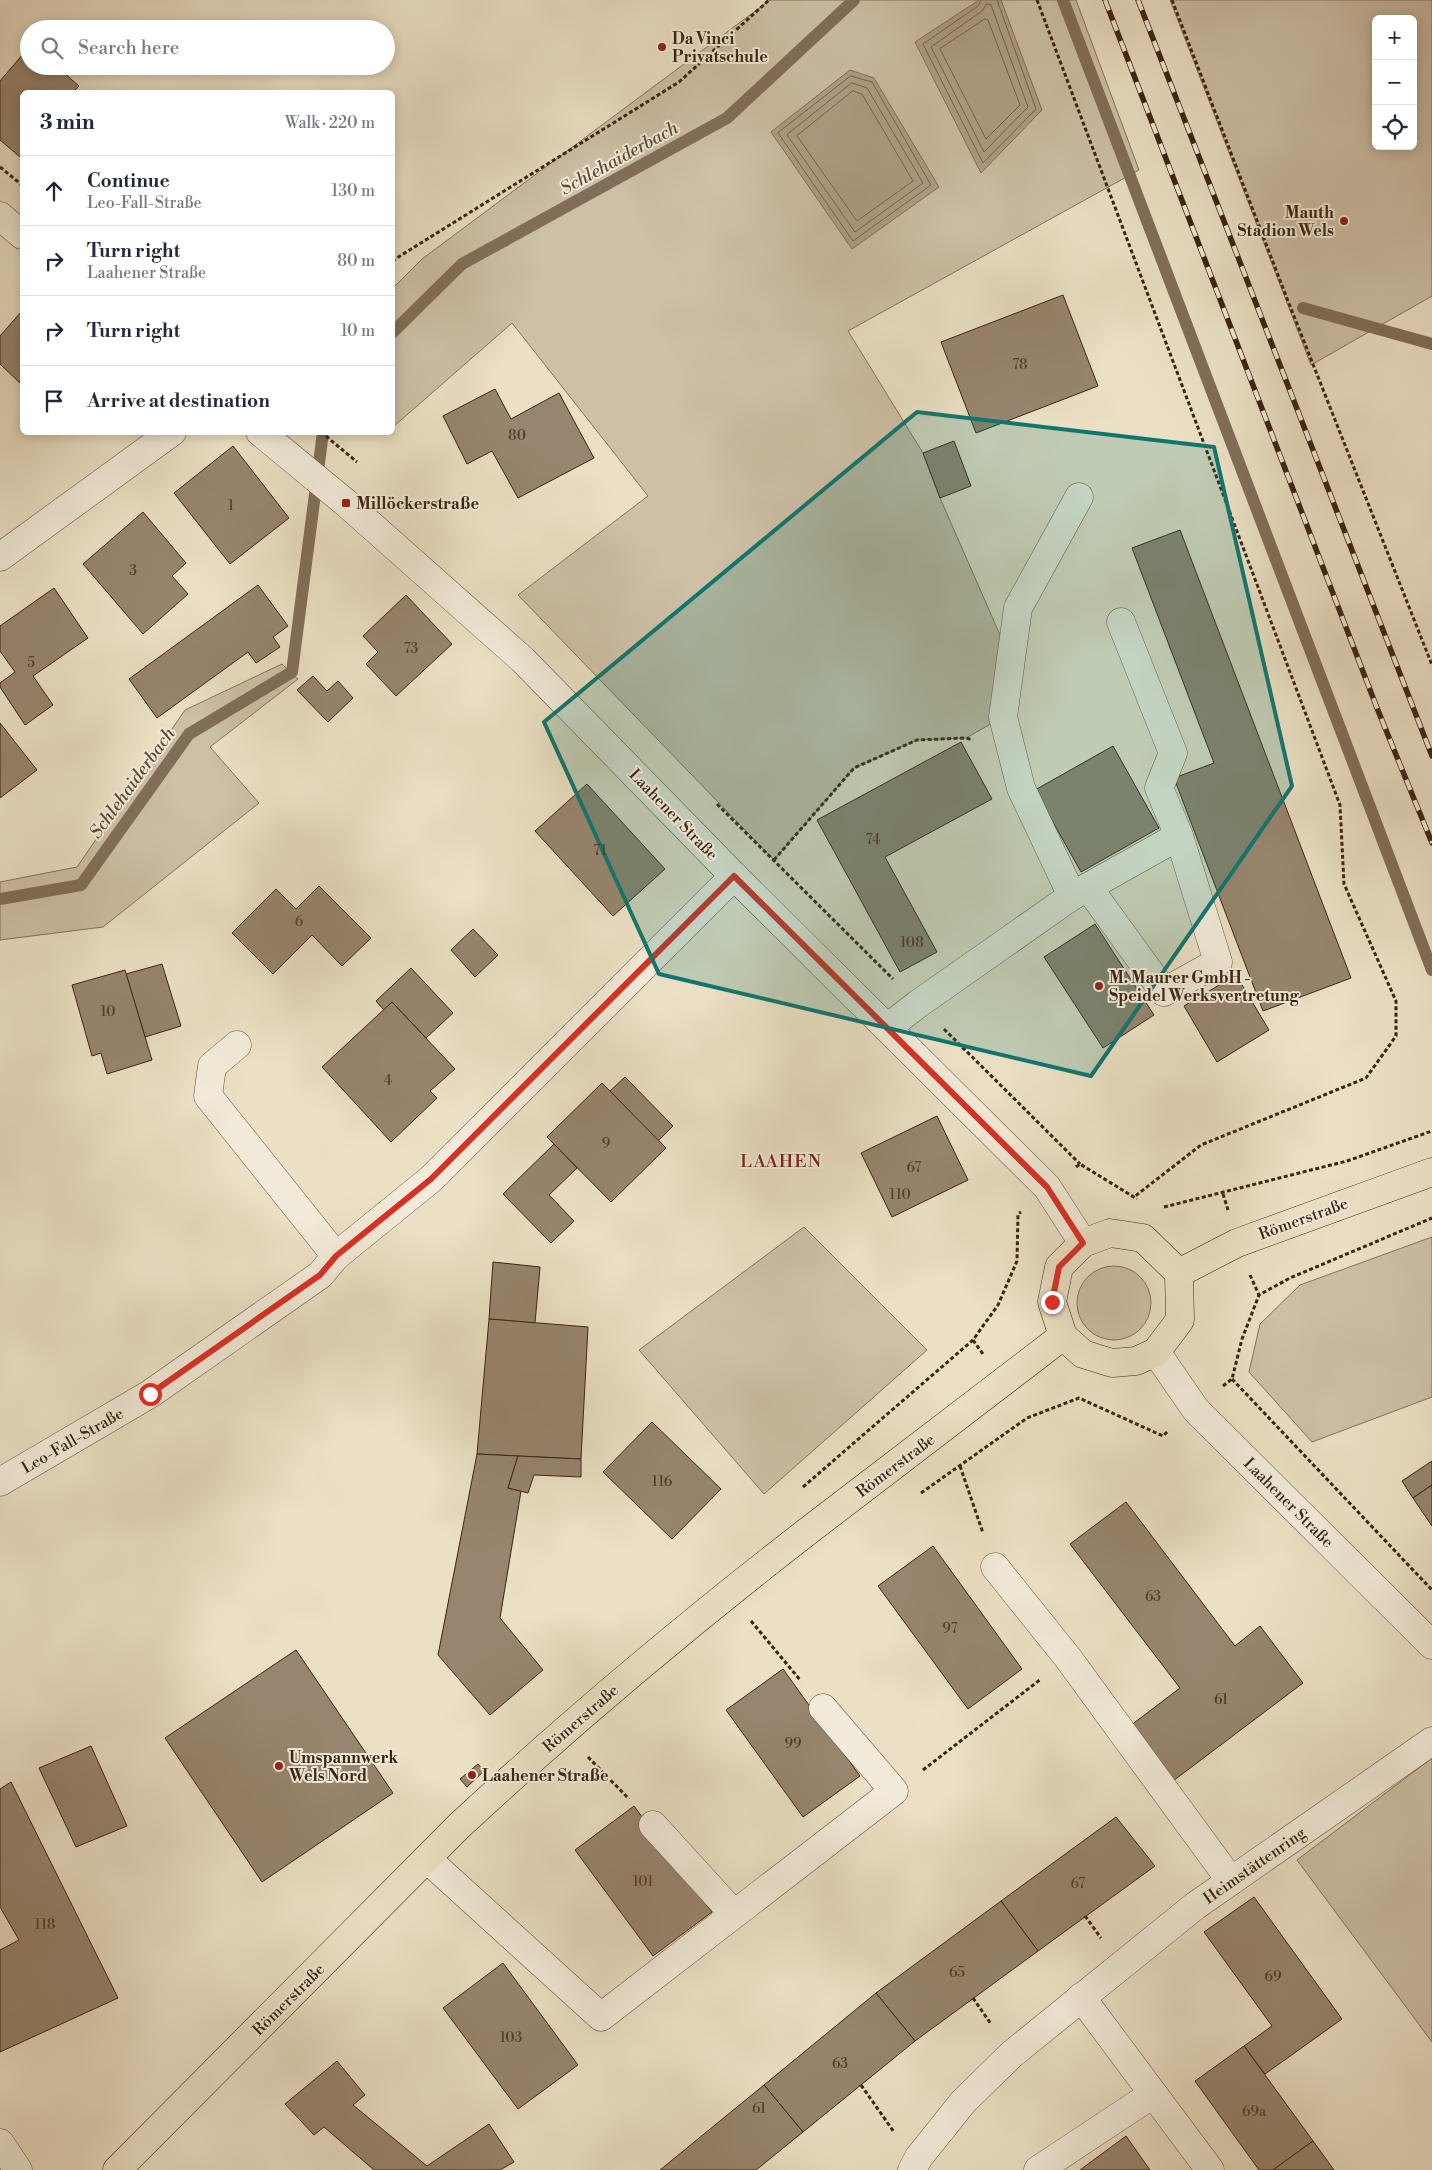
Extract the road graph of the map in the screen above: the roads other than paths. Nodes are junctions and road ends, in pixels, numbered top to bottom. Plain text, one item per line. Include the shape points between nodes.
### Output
1 (0, 216) edge
2 (20, 233) edge
3 (168, 435) edge
4 (264, 435) edge
5 (1079, 497) dead end
6 (0, 557) edge
7 (1121, 622) dead end
8 (1179, 836) junction
9 (734, 876) junction
10 (1080, 891) junction
11 (887, 1028) junction
12 (237, 1045) dead end
13 (1432, 1172) edge
14 (1083, 1243) junction
15 (336, 1256) junction
16 (1179, 1273) junction
17 (1063, 1336) junction
18 (1156, 1352) junction
19 (0, 1482) edge
20 (995, 1567) road end
21 (1432, 1646) edge
22 (823, 1708) road end
23 (1432, 1741) edge
24 (654, 1825) road end
25 (427, 1859) junction
26 (1231, 1881) junction
27 (734, 1914) junction
28 (1081, 1997) junction
29 (1153, 2094) junction
30 (0, 2143) edge
31 (915, 2163) edge
32 (18, 2170) edge
33 (117, 2170) edge
34 (1038, 2170) edge
35 (1210, 2170) edge

1 - 2 street
3 - 6 street
4 - 9 street, Laahener Straße via 346,503 523,660
5 - 10 street via 1018,608 1003,717 1021,788
7 - 8 street via 1173,753 1159,788
8 - 10 street
8 - 10 street via 1218,962 1164,992
9 - 11 street, Laahener Straße
9 - 15 street, Leo-Fall-Straße via 431,1179
10 - 11 street
11 - 14 street, Laahener Straße via 1047,1187
12 - 15 street via 212,1066 208,1096
13 - 16 main road, Römerstraße via 1236,1242
14 - 16 main road via 1110,1233 1143,1238
14 - 17 main road via 1059,1267 1052,1302
15 - 19 street, Leo-Fall-Straße via 320,1275 150,1394
16 - 18 main road via 1180,1320
17 - 18 main road via 1083,1354 1112,1363 1136,1361
17 - 25 main road, Römerstraße via 808,1531 616,1687 494,1793
18 - 21 street, Laahener Straße via 1196,1410
20 - 26 street via 1068,1658
22 - 27 street via 894,1791
23 - 26 street, Heimstättenring
24 - 27 street
25 - 27 street via 601,2017
25 - 33 main road, Römerstraße
26 - 28 street, Heimstättenring
28 - 29 street
28 - 31 street, Heimstättenring via 1005,2061 963,2102
29 - 34 street
29 - 35 street
30 - 32 street

